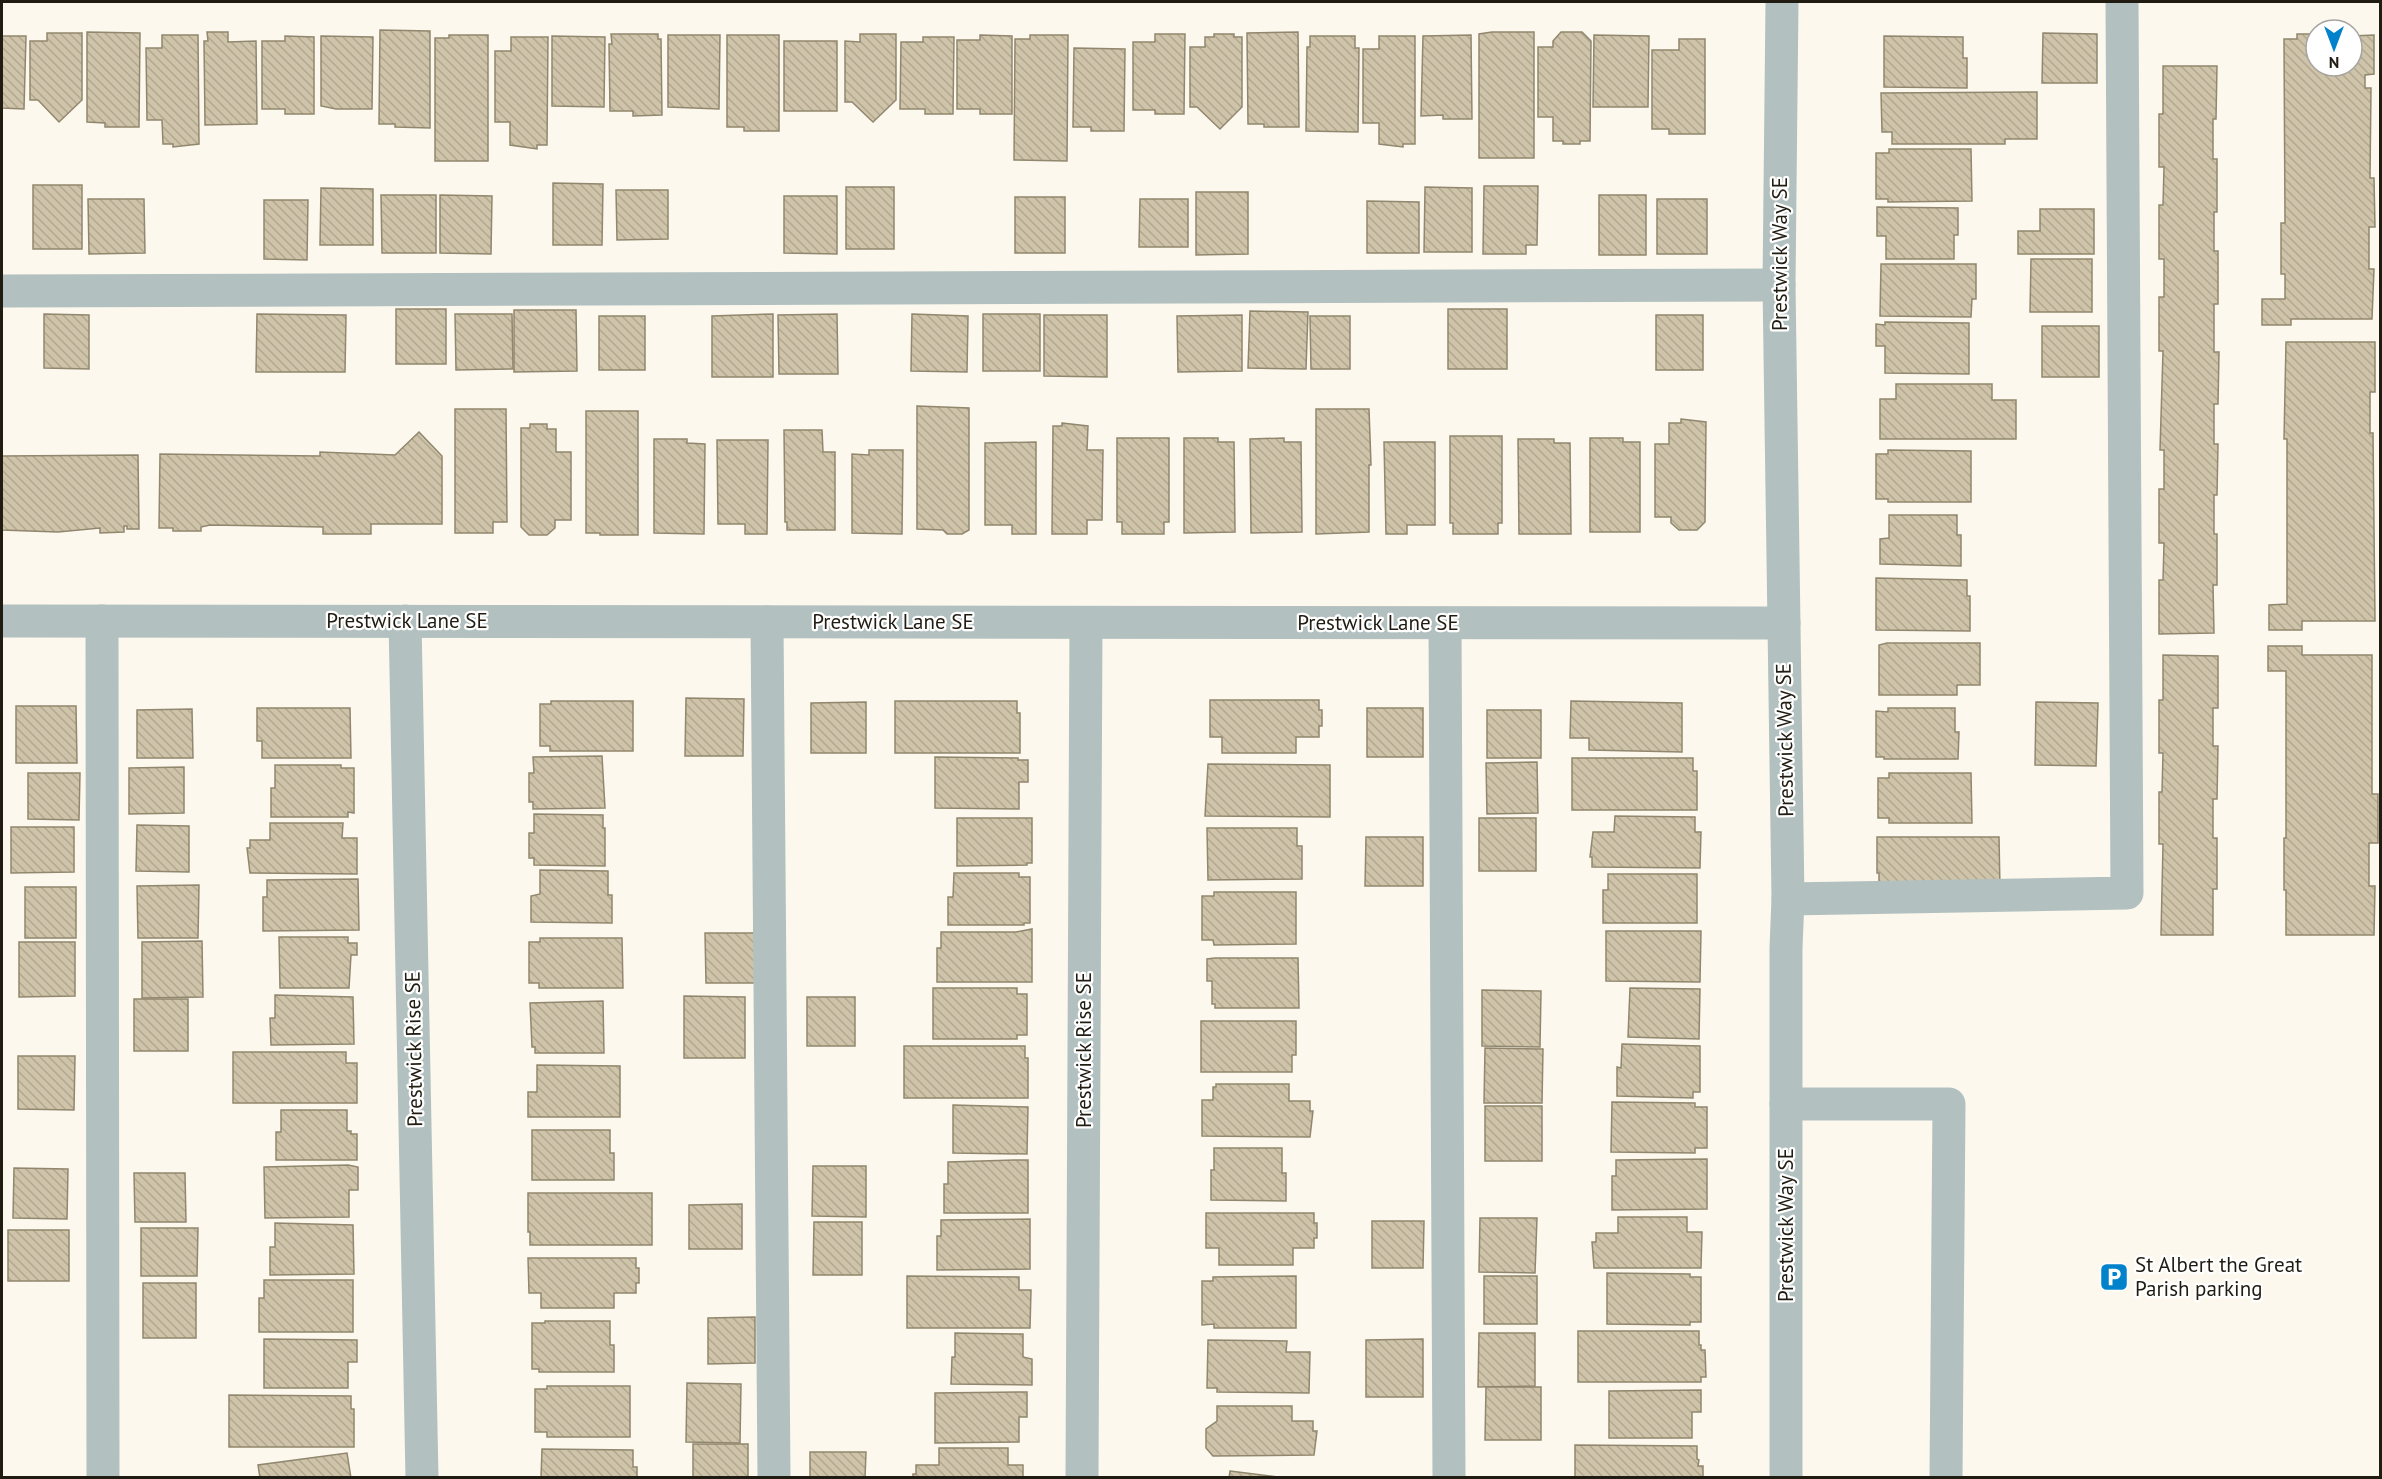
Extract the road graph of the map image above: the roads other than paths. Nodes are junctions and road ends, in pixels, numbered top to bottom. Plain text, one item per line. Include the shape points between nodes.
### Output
1 (1782, 2) edge
2 (2121, 2) edge
3 (1779, 285) junction
4 (2, 291) edge
5 (2, 621) edge
6 (102, 621) junction
7 (405, 621) junction
8 (767, 622) junction
9 (1086, 623) junction
10 (1445, 624) junction
11 (1784, 624) junction
12 (1788, 899) junction
13 (1786, 1104) junction
14 (103, 1478) edge
15 (422, 1478) edge
16 (774, 1478) edge
17 (1082, 1478) edge
18 (1449, 1478) edge
19 (1786, 1478) edge
20 (1947, 1478) edge

1 - 3 street, Prestwick Way SE
2 - 12 street via 2127,893
3 - 4 street
3 - 11 street, Prestwick Way SE
5 - 6 street, Prestwick Lane SE
6 - 7 street, Prestwick Lane SE
6 - 14 street
7 - 8 street, Prestwick Lane SE
7 - 15 street, Prestwick Rise SE
8 - 9 street, Prestwick Lane SE
8 - 16 street
9 - 10 street, Prestwick Lane SE
9 - 17 street, Prestwick Rise SE
10 - 11 street, Prestwick Lane SE
10 - 18 street
11 - 12 street, Prestwick Way SE
12 - 13 street, Prestwick Way SE
13 - 19 street, Prestwick Way SE
13 - 20 street via 1949,1104

